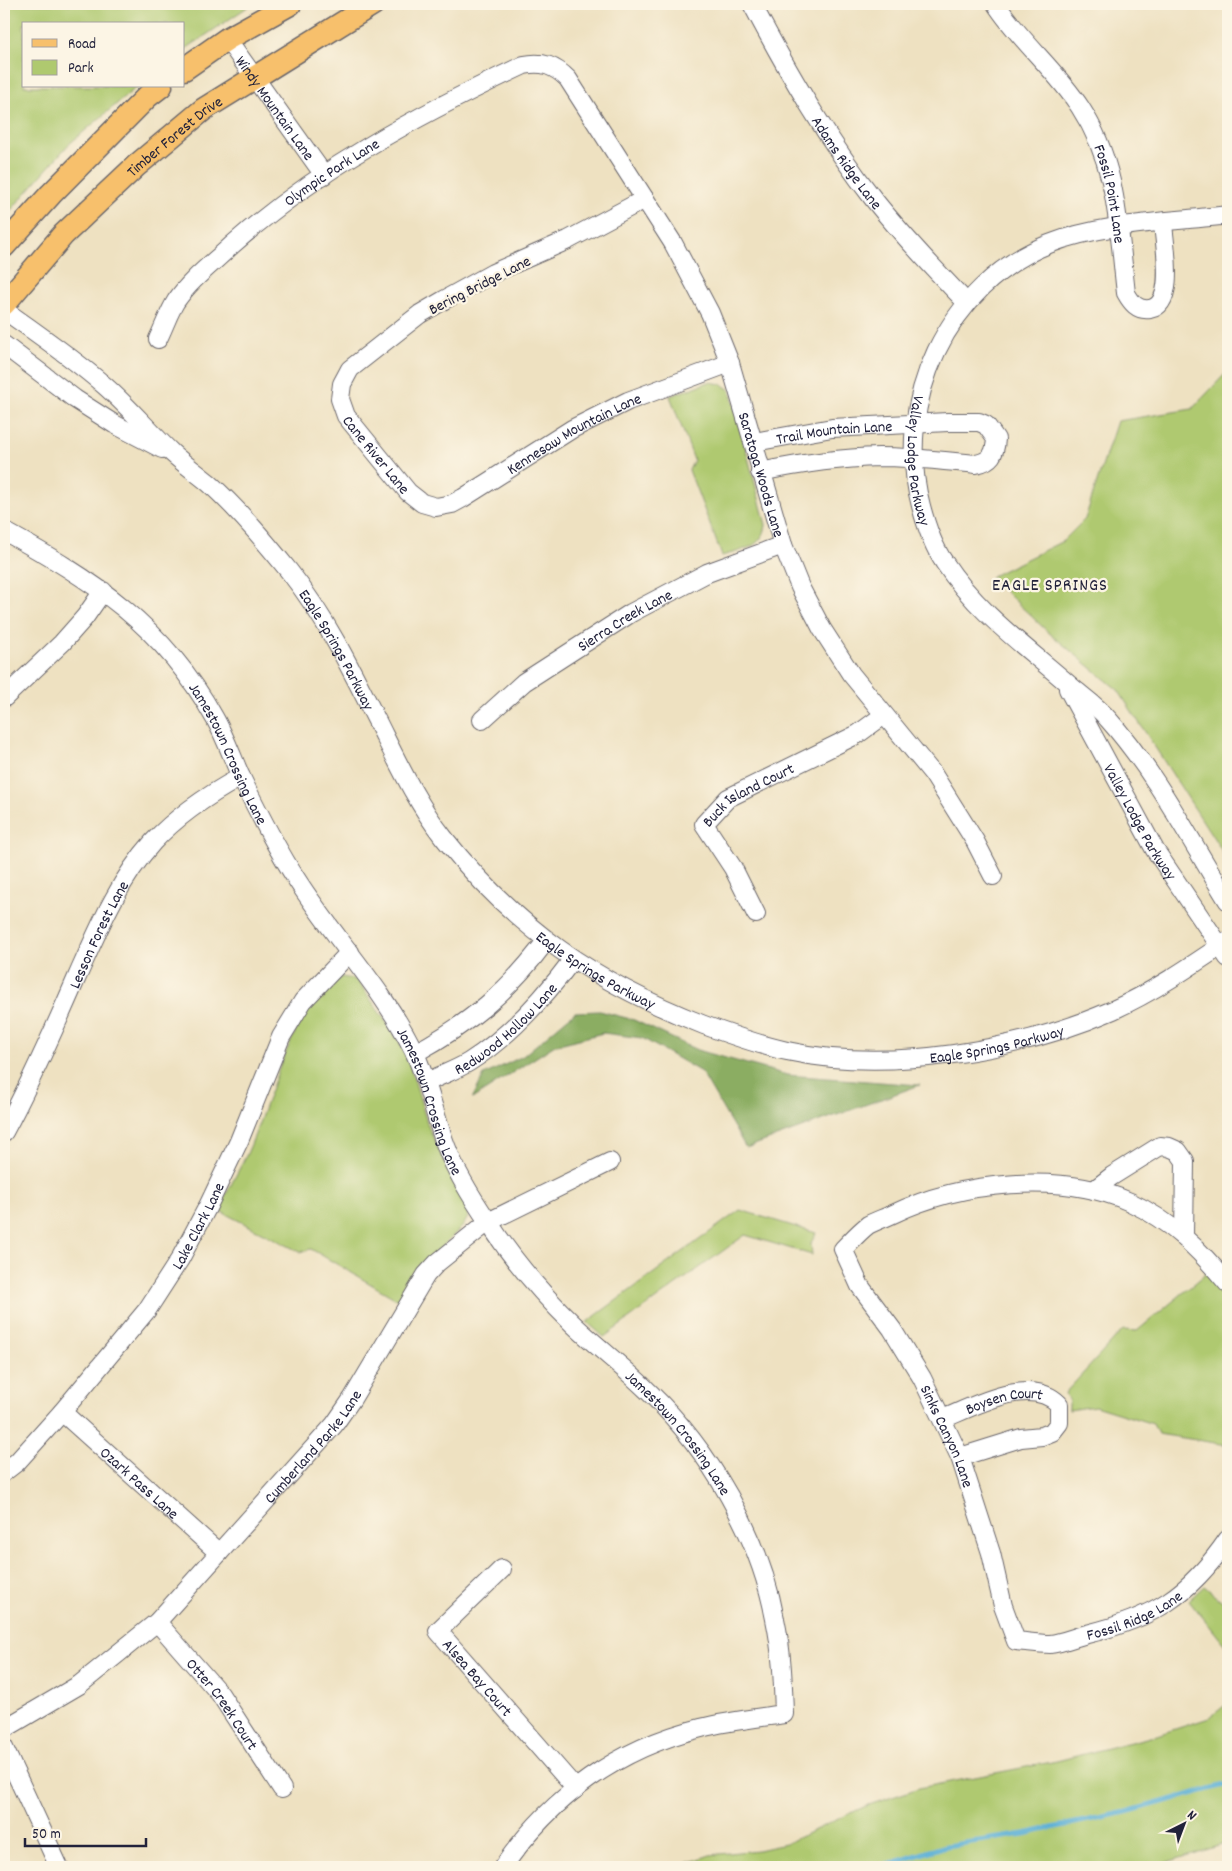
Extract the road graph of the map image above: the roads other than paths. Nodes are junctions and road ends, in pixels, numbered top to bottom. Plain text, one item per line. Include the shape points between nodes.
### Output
1 (290, 4) edge
2 (373, 4) edge
3 (752, 4) edge
4 (996, 4) edge
5 (227, 39) junction
6 (547, 64) joint
7 (185, 68) edge
8 (254, 77) junction
9 (158, 88) edge
10 (324, 175) junction
11 (645, 199) junction
12 (1228, 215) edge
13 (1163, 223) junction
14 (1118, 227) junction
15 (4, 246) edge
16 (967, 303) junction
17 (4, 304) edge
18 (4, 310) edge
19 (158, 339) dead end
20 (4, 345) edge
21 (730, 364) junction
22 (340, 399) joint
23 (914, 424) junction
24 (754, 442) junction
25 (174, 455) junction
26 (912, 458) junction
27 (760, 472) junction
28 (422, 503) joint
29 (4, 530) edge
30 (783, 545) junction
31 (103, 591) junction
32 (1064, 679) junction
33 (4, 698) edge
34 (884, 715) junction
35 (482, 720) dead end
36 (241, 777) junction
37 (993, 876) dead end
38 (1228, 901) edge
39 (756, 914) dead end
40 (546, 941) junction
41 (1226, 948) edge
42 (350, 952) junction
43 (573, 959) junction
44 (415, 1053) junction
45 (427, 1082) junction
46 (4, 1132) edge
47 (610, 1162) dead end
48 (1094, 1190) junction
49 (488, 1222) junction
50 (1184, 1236) junction
51 (1228, 1284) edge
52 (62, 1412) junction
53 (943, 1419) junction
54 (960, 1457) junction
55 (4, 1472) edge
56 (1228, 1539) edge
57 (219, 1553) junction
58 (502, 1569) dead end
59 (157, 1622) junction
60 (1016, 1641) joint
61 (4, 1729) edge
62 (4, 1748) edge
63 (282, 1789) dead end
64 (576, 1789) junction
65 (59, 1867) edge
66 (503, 1867) edge

1 - 5 main road
2 - 8 main road, Timber Forest Drive
3 - 16 street, Adams Ridge Lane via 785,66 835,146 892,221
4 - 14 street, Fossil Point Lane via 1074,99 1092,126 1112,175
5 - 7 main road
5 - 8 street, Windy Mountain Lane
6 - 10 street, Olympic Park Lane via 524,64 454,98 381,137
6 - 11 street, Saratoga Woods Lane via 568,79
8 - 10 street, Windy Mountain Lane
8 - 17 main road, Timber Forest Drive via 204,109 136,166 63,235
9 - 15 main road via 51,194
10 - 19 street, Olympic Park Lane via 278,207 190,283 175,303
11 - 21 street, Saratoga Woods Lane via 695,283
11 - 22 street, Bering Bridge Lane via 568,240 493,273 420,314 350,369 342,384
12 - 13 street, Valley Lodge Parkway
13 - 14 street, Valley Lodge Parkway
13 - 14 street, Fossil Point Lane via 1168,285 1159,304 1151,309 1133,304 1126,293
14 - 16 street, Valley Lodge Parkway via 1048,244 1014,262
16 - 23 street, Valley Lodge Parkway via 950,326 927,369 916,404
18 - 25 street, Eagle Springs Parkway via 104,384
20 - 25 street, Eagle Springs Parkway via 75,399 114,424
21 - 24 street, Saratoga Woods Lane
21 - 28 street, Kennesaw Mountain Lane via 620,405 546,445 452,504 436,507
22 - 28 street, Cane River Lane via 346,416 408,492
23 - 24 street, Trail Mountain Lane via 832,428
23 - 26 street, Valley Lodge Parkway
23 - 26 street, Trail Mountain Lane via 978,422 992,432 996,448 985,462 976,464
24 - 27 street, Saratoga Woods Lane
25 - 40 street, Eagle Springs Parkway via 243,515 292,574 325,624 414,796 474,874 509,910
26 - 27 street, Trail Mountain Lane via 835,460
26 - 32 street, Valley Lodge Parkway via 925,523 942,560 965,592
27 - 30 street, Saratoga Woods Lane
29 - 31 street, Jamestown Crossing Lane
30 - 34 street, Saratoga Woods Lane via 822,629 851,674
30 - 35 street, Sierra Creek Lane via 707,573 631,613 524,682
31 - 33 street via 62,643
31 - 36 street, Jamestown Crossing Lane via 159,639 188,674 216,719
32 - 38 street, Valley Lodge Parkway via 1107,717 1139,756
32 - 41 street, Valley Lodge Parkway via 1155,850
34 - 37 street, Saratoga Woods Lane via 933,774
34 - 39 street, Buck Island Court via 858,734 728,798 704,824 733,868
36 - 42 street, Jamestown Crossing Lane via 296,878
36 - 46 street, Lesson Forest Lane via 213,792 154,841 127,876 103,918 25,1093
40 - 43 street, Eagle Springs Parkway
40 - 44 street, Redwood Hollow Lane via 522,971 474,1018
41 - 43 street, Eagle Springs Parkway via 1113,1010 1050,1033 942,1057 891,1060 788,1052 727,1033 631,994
42 - 44 street, Jamestown Crossing Lane via 397,1017
42 - 52 street, Lake Clark Lane via 303,1001 281,1037 239,1142 180,1258 147,1310
43 - 45 street, Redwood Hollow Lane via 531,1010 495,1043 468,1062
44 - 45 street, Jamestown Crossing Lane
45 - 49 street, Jamestown Crossing Lane via 447,1149
47 - 49 street, Cumberland Parke Lane
48 - 50 street via 1129,1202
48 - 50 street via 1160,1146 1169,1146 1178,1151 1184,1161
48 - 53 street, Sinks Canyon Lane via 1010,1185 951,1194 918,1202 869,1225 843,1249 860,1286 897,1337
49 - 57 street, Cumberland Parke Lane via 437,1263 426,1276 334,1425
49 - 64 street, Jamestown Crossing Lane via 542,1293 684,1427 712,1467 760,1566 783,1666 784,1714 702,1727 668,1738 597,1772
50 - 51 street
52 - 55 street, Lake Clark Lane
52 - 57 street, Ozark Pass Lane
53 - 54 street, Sinks Canyon Lane
53 - 54 street, Boysen Court via 1000,1396 1029,1391 1052,1397 1059,1404 1059,1422 1052,1432 1012,1440
54 - 60 street, Sinks Canyon Lane
56 - 60 street, Fossil Ridge Lane via 1197,1577 1149,1614 1125,1625 1050,1644
57 - 59 street, Cumberland Parke Lane
58 - 64 street, Alsea Bay Court via 438,1631
59 - 61 street, Cumberland Parke Lane via 79,1685
59 - 63 street, Otter Creek Court via 220,1694
62 - 65 street
64 - 66 street via 557,1802 532,1828

